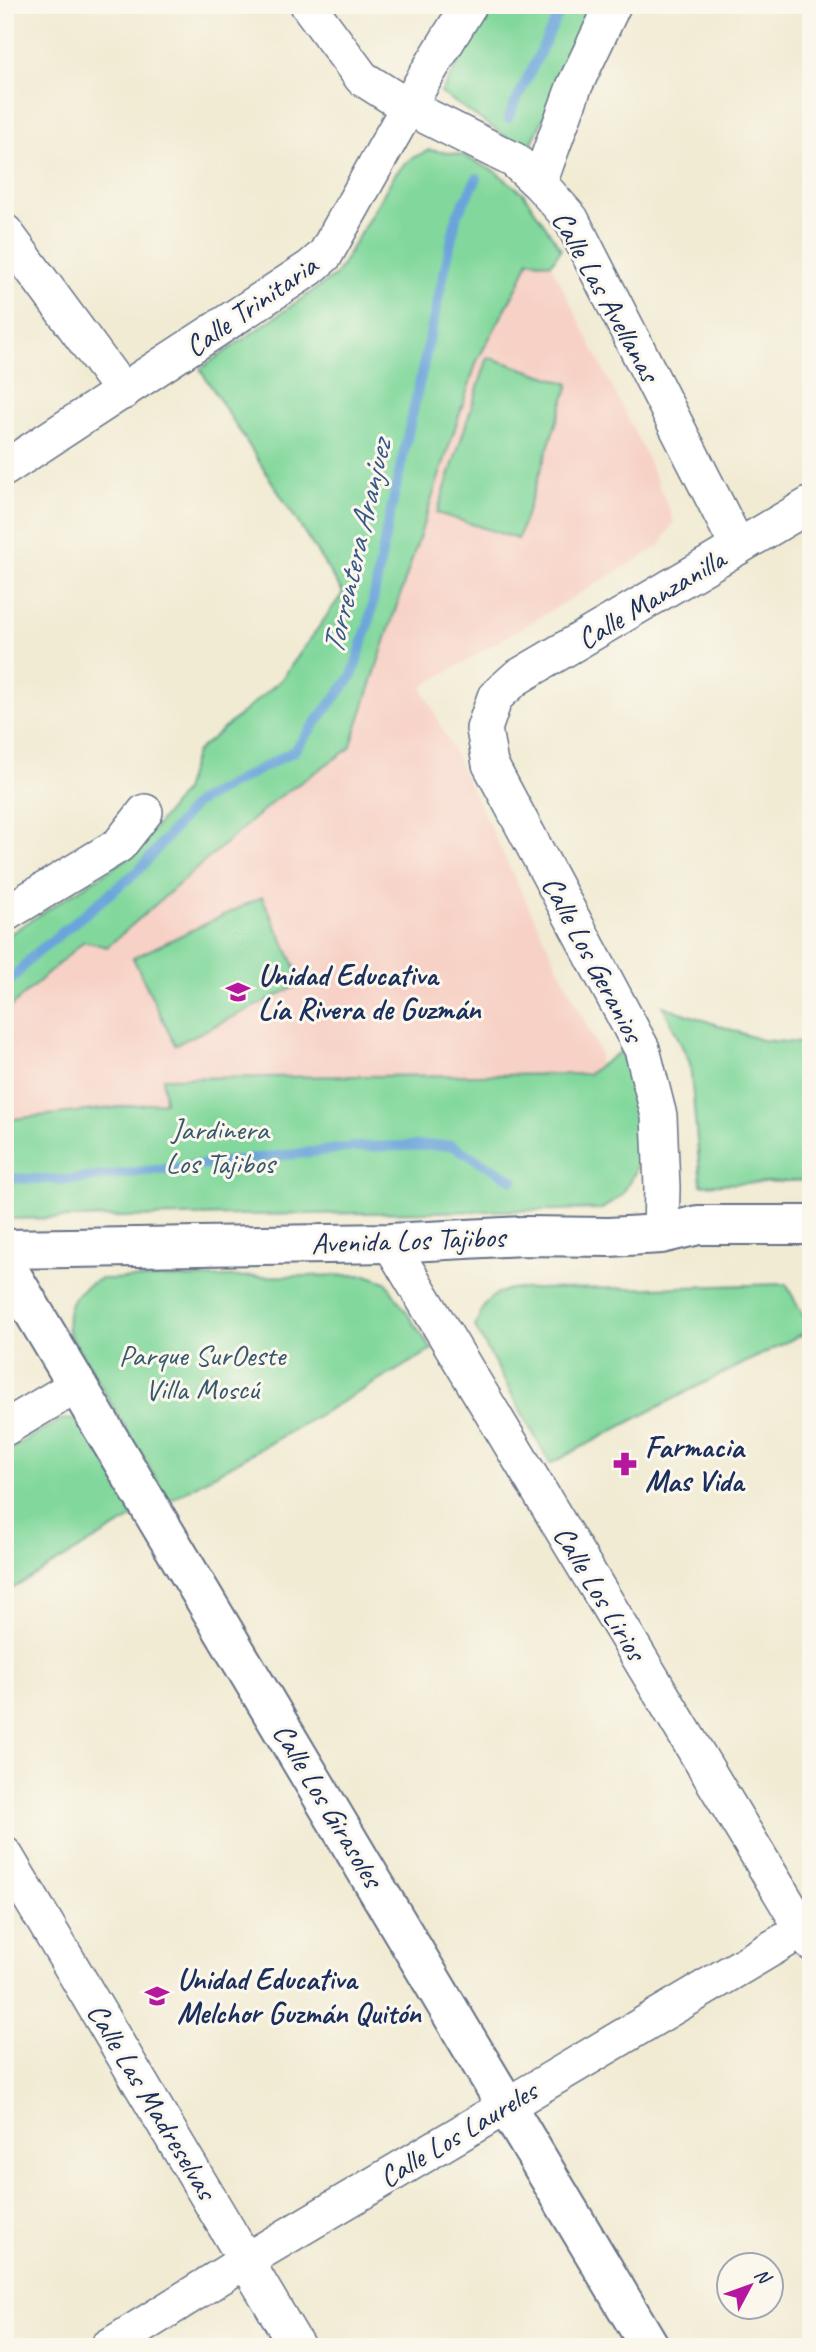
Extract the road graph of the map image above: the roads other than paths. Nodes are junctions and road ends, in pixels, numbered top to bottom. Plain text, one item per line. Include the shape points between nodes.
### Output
1 (308, 5) edge
2 (469, 5) edge
3 (613, 5) edge
4 (408, 107) junction
5 (539, 183) junction
6 (5, 232) edge
7 (123, 392) junction
8 (5, 468) edge
9 (811, 504) edge
10 (738, 547) junction
11 (495, 697) joint
12 (145, 812) dead end
13 (5, 914) edge
14 (811, 1225) edge
15 (661, 1234) junction
16 (390, 1243) junction
17 (5, 1249) edge
18 (5, 1264) edge
19 (78, 1385) junction
20 (5, 1428) edge
21 (5, 1855) edge
22 (808, 1932) edge
23 (507, 2105) junction
24 (247, 2260) junction
25 (108, 2347) edge
26 (298, 2347) edge
27 (650, 2347) edge

1 - 4 street, Calle Las Avellanas via 362,78
2 - 4 street, Calle Trinitaria
3 - 5 street via 574,87
4 - 5 street, Calle Las Avellanas via 514,160
4 - 7 street, Calle Trinitaria via 325,255
5 - 10 street, Calle Las Avellanas via 571,219
6 - 7 street
7 - 8 street, Calle Trinitaria
9 - 10 street, Calle Manzanilla
10 - 11 street, Calle Manzanilla via 516,678
11 - 15 street, Calle Los Geranios via 484,729 490,764 642,1049 659,1116
12 - 13 street via 119,845
14 - 15 street, Avenida Los Tajibos via 698,1225
15 - 16 street, Avenida Los Tajibos
16 - 17 street, Avenida Los Tajibos
16 - 22 street, Calle Los Lirios
18 - 19 street, Calle Los Girasoles
19 - 20 street
19 - 23 street, Calle Los Girasoles
21 - 24 street, Calle Las Madreselvas
22 - 23 street, Calle Los Laureles
23 - 24 street, Calle Los Laureles
23 - 27 street, Calle Los Girasoles
24 - 25 street, Calle Los Laureles
24 - 26 street, Calle Las Madreselvas

